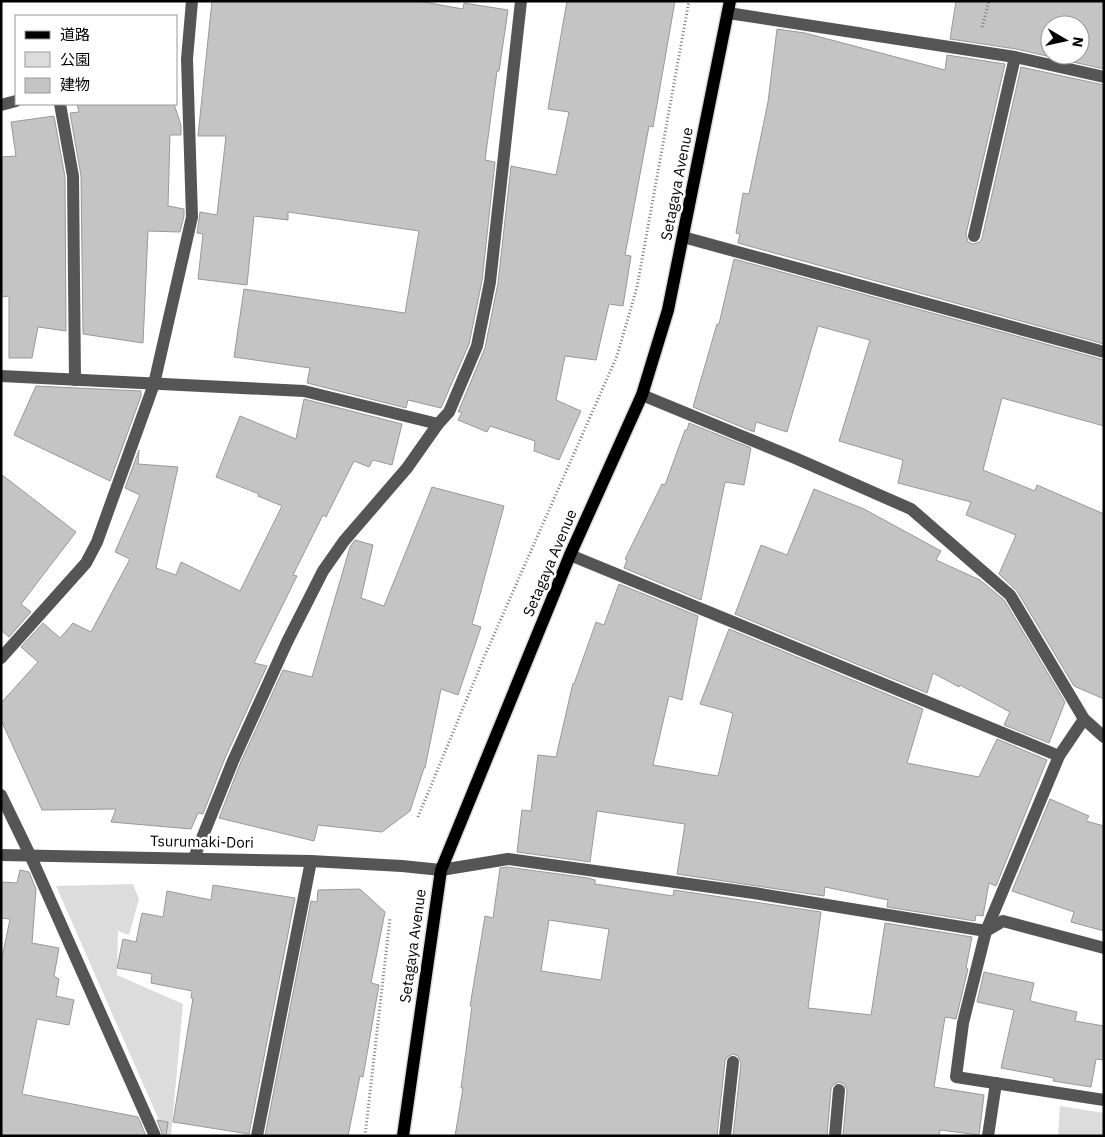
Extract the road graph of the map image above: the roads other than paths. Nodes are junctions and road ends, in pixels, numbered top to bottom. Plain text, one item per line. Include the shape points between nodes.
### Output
1 (192, 1) edge
2 (521, 1) edge
3 (729, 7) edge
4 (1015, 57) junction
5 (182, 60) edge
6 (1104, 77) edge
7 (15, 101) edge
8 (1, 105) edge
9 (60, 105) edge
10 (974, 236) dead end
11 (683, 237) junction
12 (1104, 352) edge
13 (1, 376) edge
14 (74, 380) junction
15 (154, 384) junction
16 (642, 395) junction
17 (438, 424) junction
18 (570, 555) junction
19 (1, 658) edge
20 (1084, 718) junction
21 (1104, 737) edge
22 (1059, 756) junction
23 (1, 795) edge
24 (1, 855) edge
25 (31, 856) junction
26 (194, 858) junction
27 (311, 861) junction
28 (441, 870) junction
29 (986, 931) junction
30 (1104, 948) edge
31 (733, 1062) dead end
32 (996, 1083) junction
33 (840, 1090) dead end
34 (1104, 1100) edge
35 (156, 1136) edge
36 (258, 1136) edge
37 (403, 1136) edge
38 (725, 1136) edge
39 (835, 1136) edge
40 (988, 1136) edge

1 - 5 street
2 - 17 street via 490,282 477,346 449,412
3 - 4 street
3 - 11 main road, Setagaya Avenue
4 - 6 street
4 - 10 street
5 - 15 street via 192,217
7 - 8 street
9 - 14 street via 72,176
11 - 12 street
11 - 16 main road, Setagaya Avenue via 668,310
13 - 14 street
14 - 15 street
15 - 17 street via 304,391
15 - 19 street via 90,556
16 - 18 main road, Setagaya Avenue
16 - 20 street via 911,509 1010,595
17 - 26 street via 407,468 344,541 323,571 233,761
18 - 22 street
18 - 28 main road, Setagaya Avenue
20 - 21 street
20 - 22 street
22 - 29 street
23 - 25 street
24 - 25 street, Tsurumaki-Dori
25 - 26 street, Tsurumaki-Dori
25 - 35 street
26 - 27 street, Tsurumaki-Dori
27 - 28 street, Tsurumaki-Dori
27 - 36 street
28 - 29 street, Tsurumaki-Dori via 508,859 754,893
28 - 37 main road, Setagaya Avenue
29 - 30 street via 1003,921
29 - 32 street via 963,1023 956,1077
31 - 38 street
32 - 34 street
32 - 40 street
33 - 39 street

